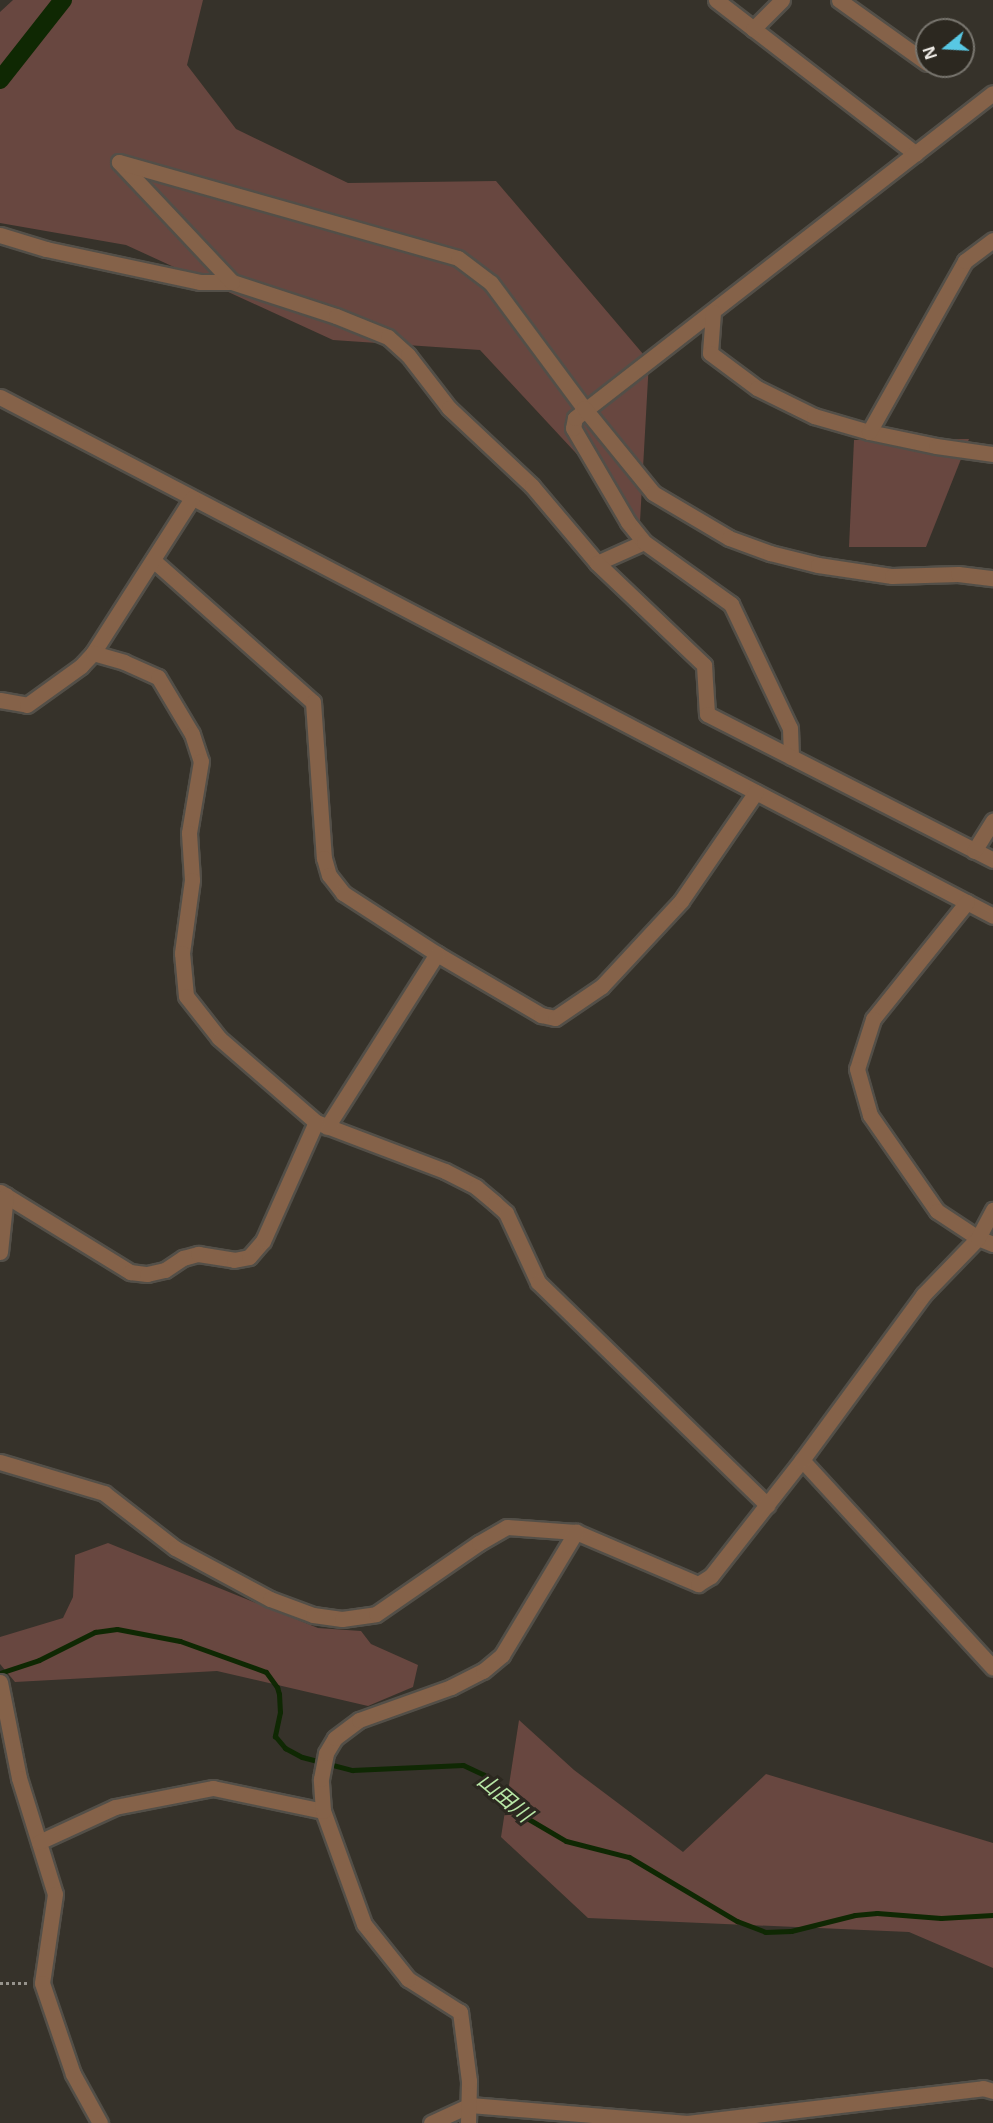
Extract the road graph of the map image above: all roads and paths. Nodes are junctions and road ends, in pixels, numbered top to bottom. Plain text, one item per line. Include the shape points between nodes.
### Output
1 (716, 0) edge
2 (782, 0) edge
3 (839, 0) edge
4 (753, 29) junction
5 (915, 55) edge
6 (993, 93) edge
7 (915, 154) junction
8 (0, 235) edge
9 (993, 240) edge
10 (993, 248) edge
11 (977, 252) junction
12 (232, 282) junction
13 (713, 312) junction
14 (0, 397) edge
15 (584, 408) junction
16 (869, 432) junction
17 (993, 454) edge
18 (192, 498) junction
19 (645, 542) junction
20 (153, 560) junction
21 (597, 563) junction
22 (993, 578) edge
23 (93, 653) junction
24 (0, 700) edge
25 (791, 757) junction
26 (756, 792) junction
27 (993, 821) edge
28 (974, 851) junction
29 (993, 860) edge
30 (967, 902) junction
31 (993, 916) edge
32 (436, 954) junction
33 (322, 1125) junction
34 (3, 1194) edge
35 (993, 1210) edge
36 (978, 1239) junction
37 (993, 1244) edge
38 (0, 1252) edge
39 (802, 1460) junction
40 (0, 1462) edge
41 (767, 1505) junction
42 (576, 1532) junction
43 (993, 1668) edge
44 (0, 1682) edge
45 (323, 1811) junction
46 (39, 1842) junction
47 (0, 1983) edge
48 (42, 1983) junction
49 (993, 2091) edge
50 (470, 2105) junction
51 (100, 2123) edge
52 (431, 2123) edge
53 (468, 2123) edge
54 (687, 2123) edge

1 - 4 street
2 - 4 street
3 - 5 street
4 - 7 street
6 - 7 street
7 - 13 street
8 - 12 street via 46,249 200,282
9 - 11 street
10 - 11 street
11 - 16 street via 965,261
12 - 15 street via 119,162 458,258 491,283
12 - 21 street via 387,337 408,355 449,408 532,486
13 - 15 street
13 - 16 street via 710,352 747,381 814,416
14 - 18 street
15 - 19 street via 575,418 573,428 628,522
15 - 22 street via 653,493 729,538 780,555 871,573
16 - 17 street
18 - 20 street
18 - 26 street
19 - 21 street
19 - 25 street via 731,604 790,728
20 - 23 street
20 - 32 street via 313,702 324,858 329,875 343,893
21 - 25 street via 704,664 707,714
23 - 24 street via 27,705
23 - 33 street via 158,677 192,734 201,761 189,833 192,880 182,953 186,996 219,1038
25 - 28 street
26 - 30 street
26 - 32 street via 681,901 602,986 555,1018 541,1015
27 - 28 street
28 - 29 street
30 - 31 street
30 - 36 street via 873,1019 857,1069 870,1115 938,1211
32 - 33 street
33 - 34 street via 263,1241 249,1257 234,1260 198,1254 165,1270 130,1272
33 - 41 street via 445,1171 489,1197 506,1213 538,1282
34 - 38 street
35 - 36 street
36 - 37 street
36 - 39 street via 897,1327
39 - 41 street
39 - 43 street
40 - 42 street via 104,1493 175,1548 270,1599 313,1615 342,1619 376,1614 507,1527
41 - 42 street via 711,1576 698,1584
42 - 45 street via 502,1655 483,1671 451,1687 359,1720 335,1738 326,1753 321,1779
44 - 46 street via 19,1778
45 - 46 street via 213,1788 115,1807
45 - 50 street via 364,1924 408,1979 460,2012
46 - 48 street via 55,1894
47 - 48 path
48 - 51 street via 73,2074
49 - 54 street via 983,2088
50 - 52 street
50 - 53 street
50 - 54 street

